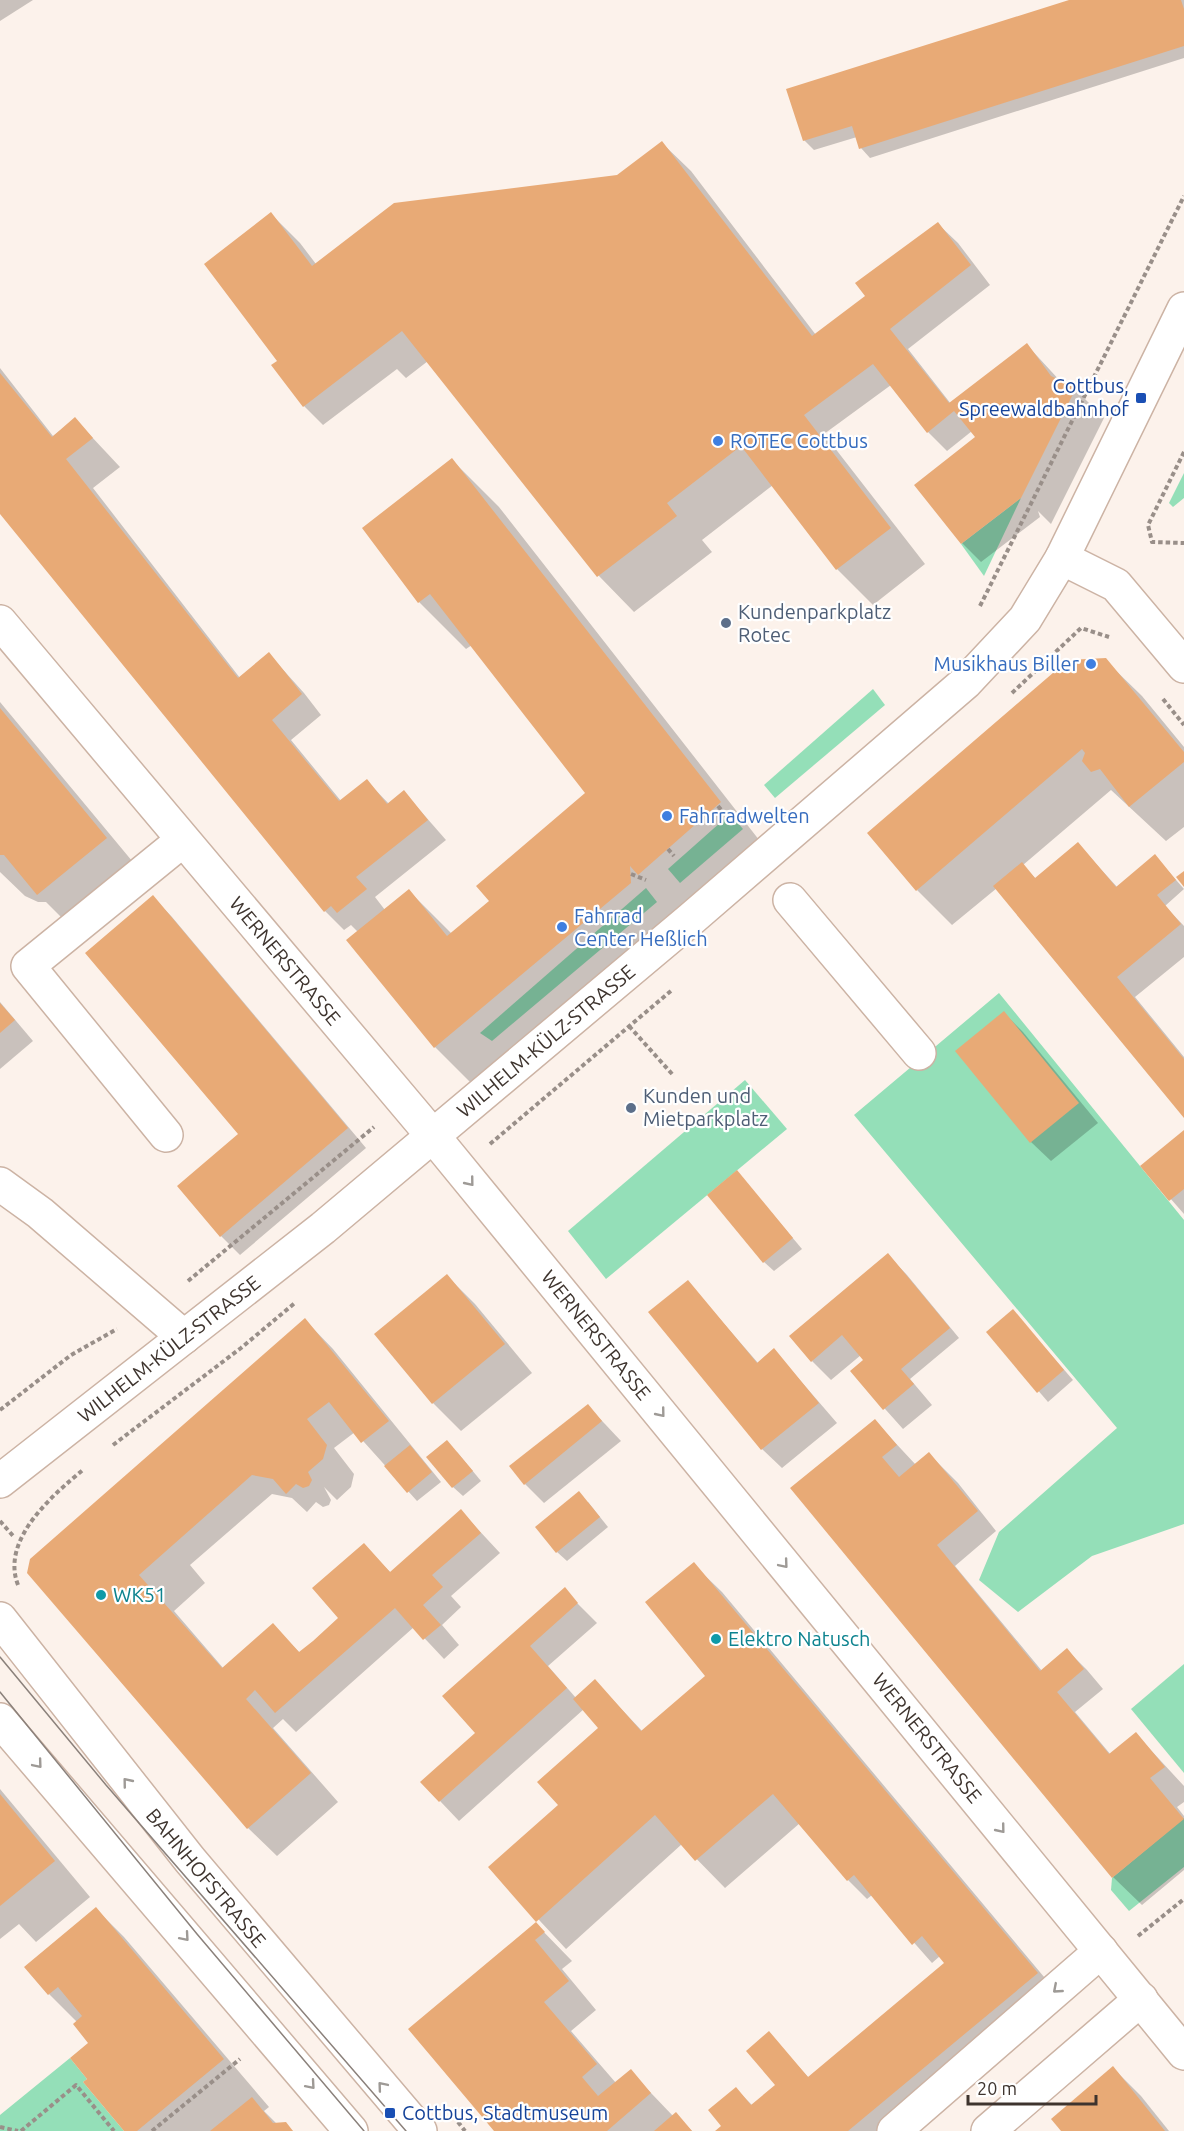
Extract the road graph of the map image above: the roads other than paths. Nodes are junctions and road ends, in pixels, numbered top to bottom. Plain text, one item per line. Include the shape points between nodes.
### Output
1 (1184, 309) edge
2 (1062, 558) junction
3 (0, 622) edge
4 (1184, 666) edge
5 (183, 840) junction
6 (790, 900) dead end
7 (919, 1053) dead end
8 (166, 1135) dead end
9 (433, 1136) junction
10 (0, 1184) edge
11 (184, 1337) junction
12 (0, 1481) edge
13 (0, 1619) edge
14 (0, 1720) edge
15 (1101, 1951) junction
16 (1141, 1999) junction
17 (1184, 2053) edge
18 (351, 2131) edge
19 (420, 2131) edge
20 (894, 2131) edge
21 (988, 2131) edge

1 - 2 street, WILHELM-KÜLZ-STRASSE
2 - 4 street via 1116,585
2 - 9 street, WILHELM-KÜLZ-STRASSE via 1025,619 966,682
3 - 5 street, WERNERSTRASSE
5 - 8 street via 28,966
5 - 9 street, WERNERSTRASSE
6 - 7 street
9 - 11 street, WILHELM-KÜLZ-STRASSE
9 -> 15 street, WERNERSTRASSE
10 - 11 street via 50,1233
11 - 12 street, WILHELM-KÜLZ-STRASSE
19 -> 13 street, BAHNHOFSTRASSE via 190,1860
14 -> 18 street
15 - 16 street, WERNERSTRASSE
15 -> 20 street
16 - 17 street, WERNERSTRASSE
16 - 21 street

